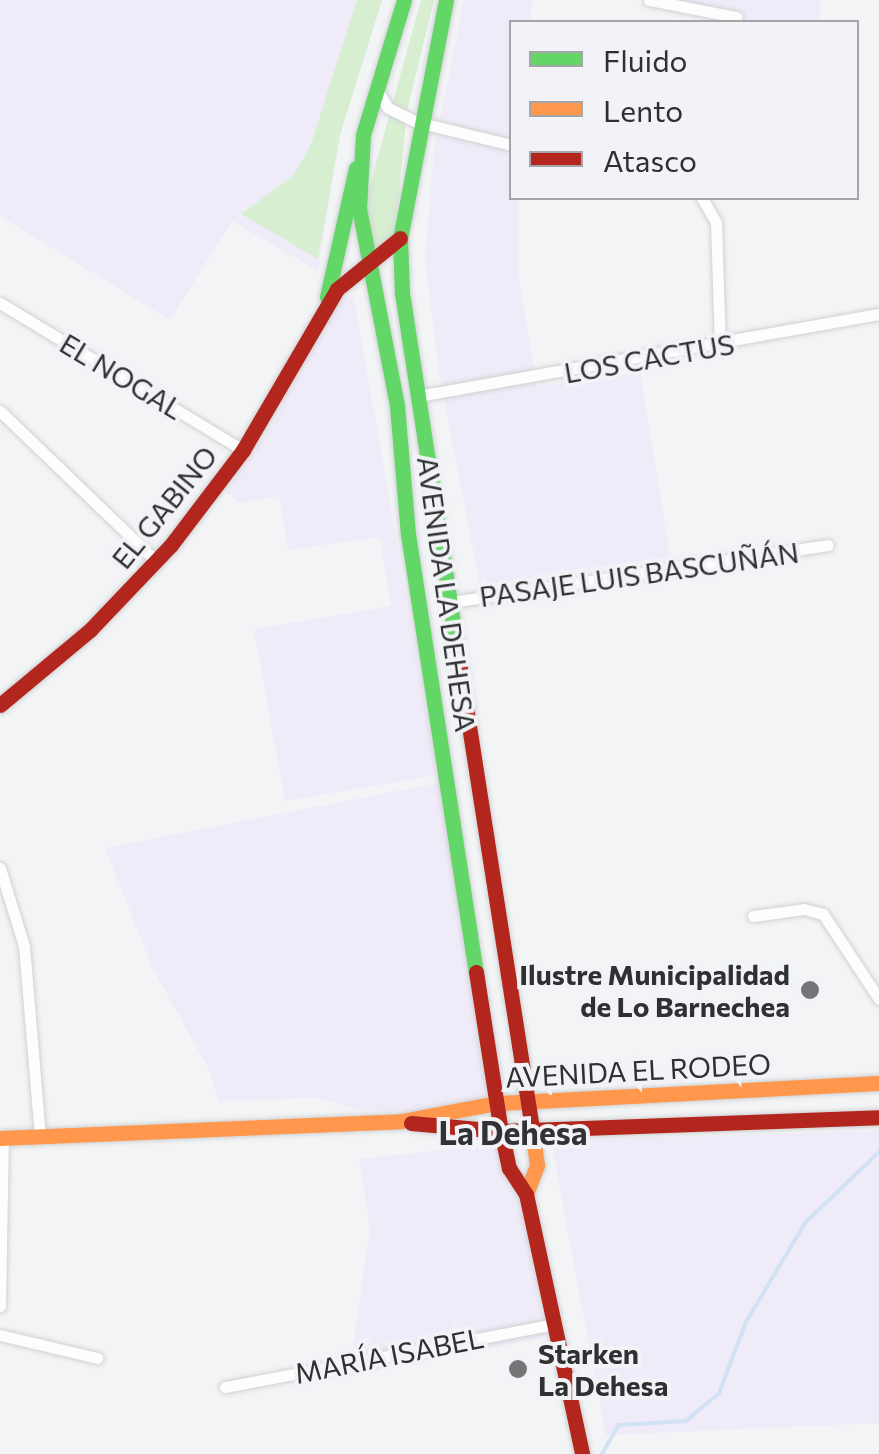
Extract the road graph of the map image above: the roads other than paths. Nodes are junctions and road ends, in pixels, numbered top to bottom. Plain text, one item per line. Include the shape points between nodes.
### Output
1 (404, 0) edge
2 (446, 0) edge
3 (649, 0) edge
4 (736, 18) dead end
5 (376, 88) junction
6 (417, 122) junction
7 (363, 135) junction
8 (509, 145) edge
9 (703, 200) edge
10 (400, 238) junction
11 (368, 263) junction
12 (0, 303) edge
13 (324, 306) junction
14 (879, 314) edge
15 (720, 346) junction
16 (418, 396) junction
17 (0, 411) edge
18 (243, 450) junction
19 (828, 546) dead end
20 (156, 561) junction
21 (451, 602) junction
22 (0, 705) edge
23 (0, 868) edge
24 (752, 916) dead end
25 (879, 999) edge
26 (879, 1082) edge
27 (684, 1093) junction
28 (528, 1101) junction
29 (497, 1103) junction
30 (879, 1117) edge
31 (401, 1122) junction
32 (676, 1124) junction
33 (532, 1130) junction
34 (501, 1131) junction
35 (40, 1136) junction
36 (2, 1138) edge
37 (526, 1194) junction
38 (0, 1306) edge
39 (554, 1324) junction
40 (0, 1335) edge
41 (97, 1358) dead end
42 (225, 1387) dead end
43 (579, 1452) edge

1 - 5 main road, AVENIDA LA DEHESA
2 - 6 main road, AVENIDA LA DEHESA
3 - 4 street
5 - 6 street via 388,108
5 - 7 main road, AVENIDA LA DEHESA
6 - 8 street
6 - 10 main road, AVENIDA LA DEHESA
7 - 11 main road, AVENIDA LA DEHESA via 359,208
7 - 13 main road, EL GABINO
9 - 15 street via 716,222
10 - 11 main road, EL GABINO
10 - 16 main road, AVENIDA LA DEHESA
11 - 13 main road, EL GABINO
11 - 29 main road, AVENIDA LA DEHESA via 396,406 408,534
12 - 18 street, EL NOGAL
13 - 18 main road, EL GABINO
14 - 15 street, LOS CACTUS
15 - 16 street, LOS CACTUS
16 - 21 main road, AVENIDA LA DEHESA
17 - 20 street
18 - 20 main road, EL GABINO
19 - 21 street, PASAJE LUIS BASCUÑÁN
20 - 22 main road, EL GABINO via 90,630
21 - 28 main road, AVENIDA LA DEHESA
23 - 35 street via 24,946
24 - 25 street via 804,909 823,914
26 - 27 main road, AVENIDA EL RODEO
27 - 28 main road, AVENIDA EL RODEO
27 - 32 main road via 666,1105
28 - 29 main road, AVENIDA EL RODEO
28 - 33 main road, AVENIDA LA DEHESA
29 - 31 main road, AVENIDA EL RODEO
29 - 34 main road, AVENIDA LA DEHESA
30 - 32 main road, AVENIDA EL RODEO
31 - 34 main road, AVENIDA EL RODEO
31 - 35 main road, AVENIDA EL RODEO
32 - 33 main road, AVENIDA EL RODEO
33 - 34 main road, AVENIDA EL RODEO
33 - 37 main road, AVENIDA LA DEHESA via 537,1165
34 - 37 main road, AVENIDA LA DEHESA via 508,1168
35 - 36 main road, AVENIDA EL RODEO
36 - 38 street
37 - 39 main road, AVENIDA LA DEHESA
39 - 42 street, MARÍA ISABEL
39 - 43 main road, AVENIDA LA DEHESA
40 - 41 street

